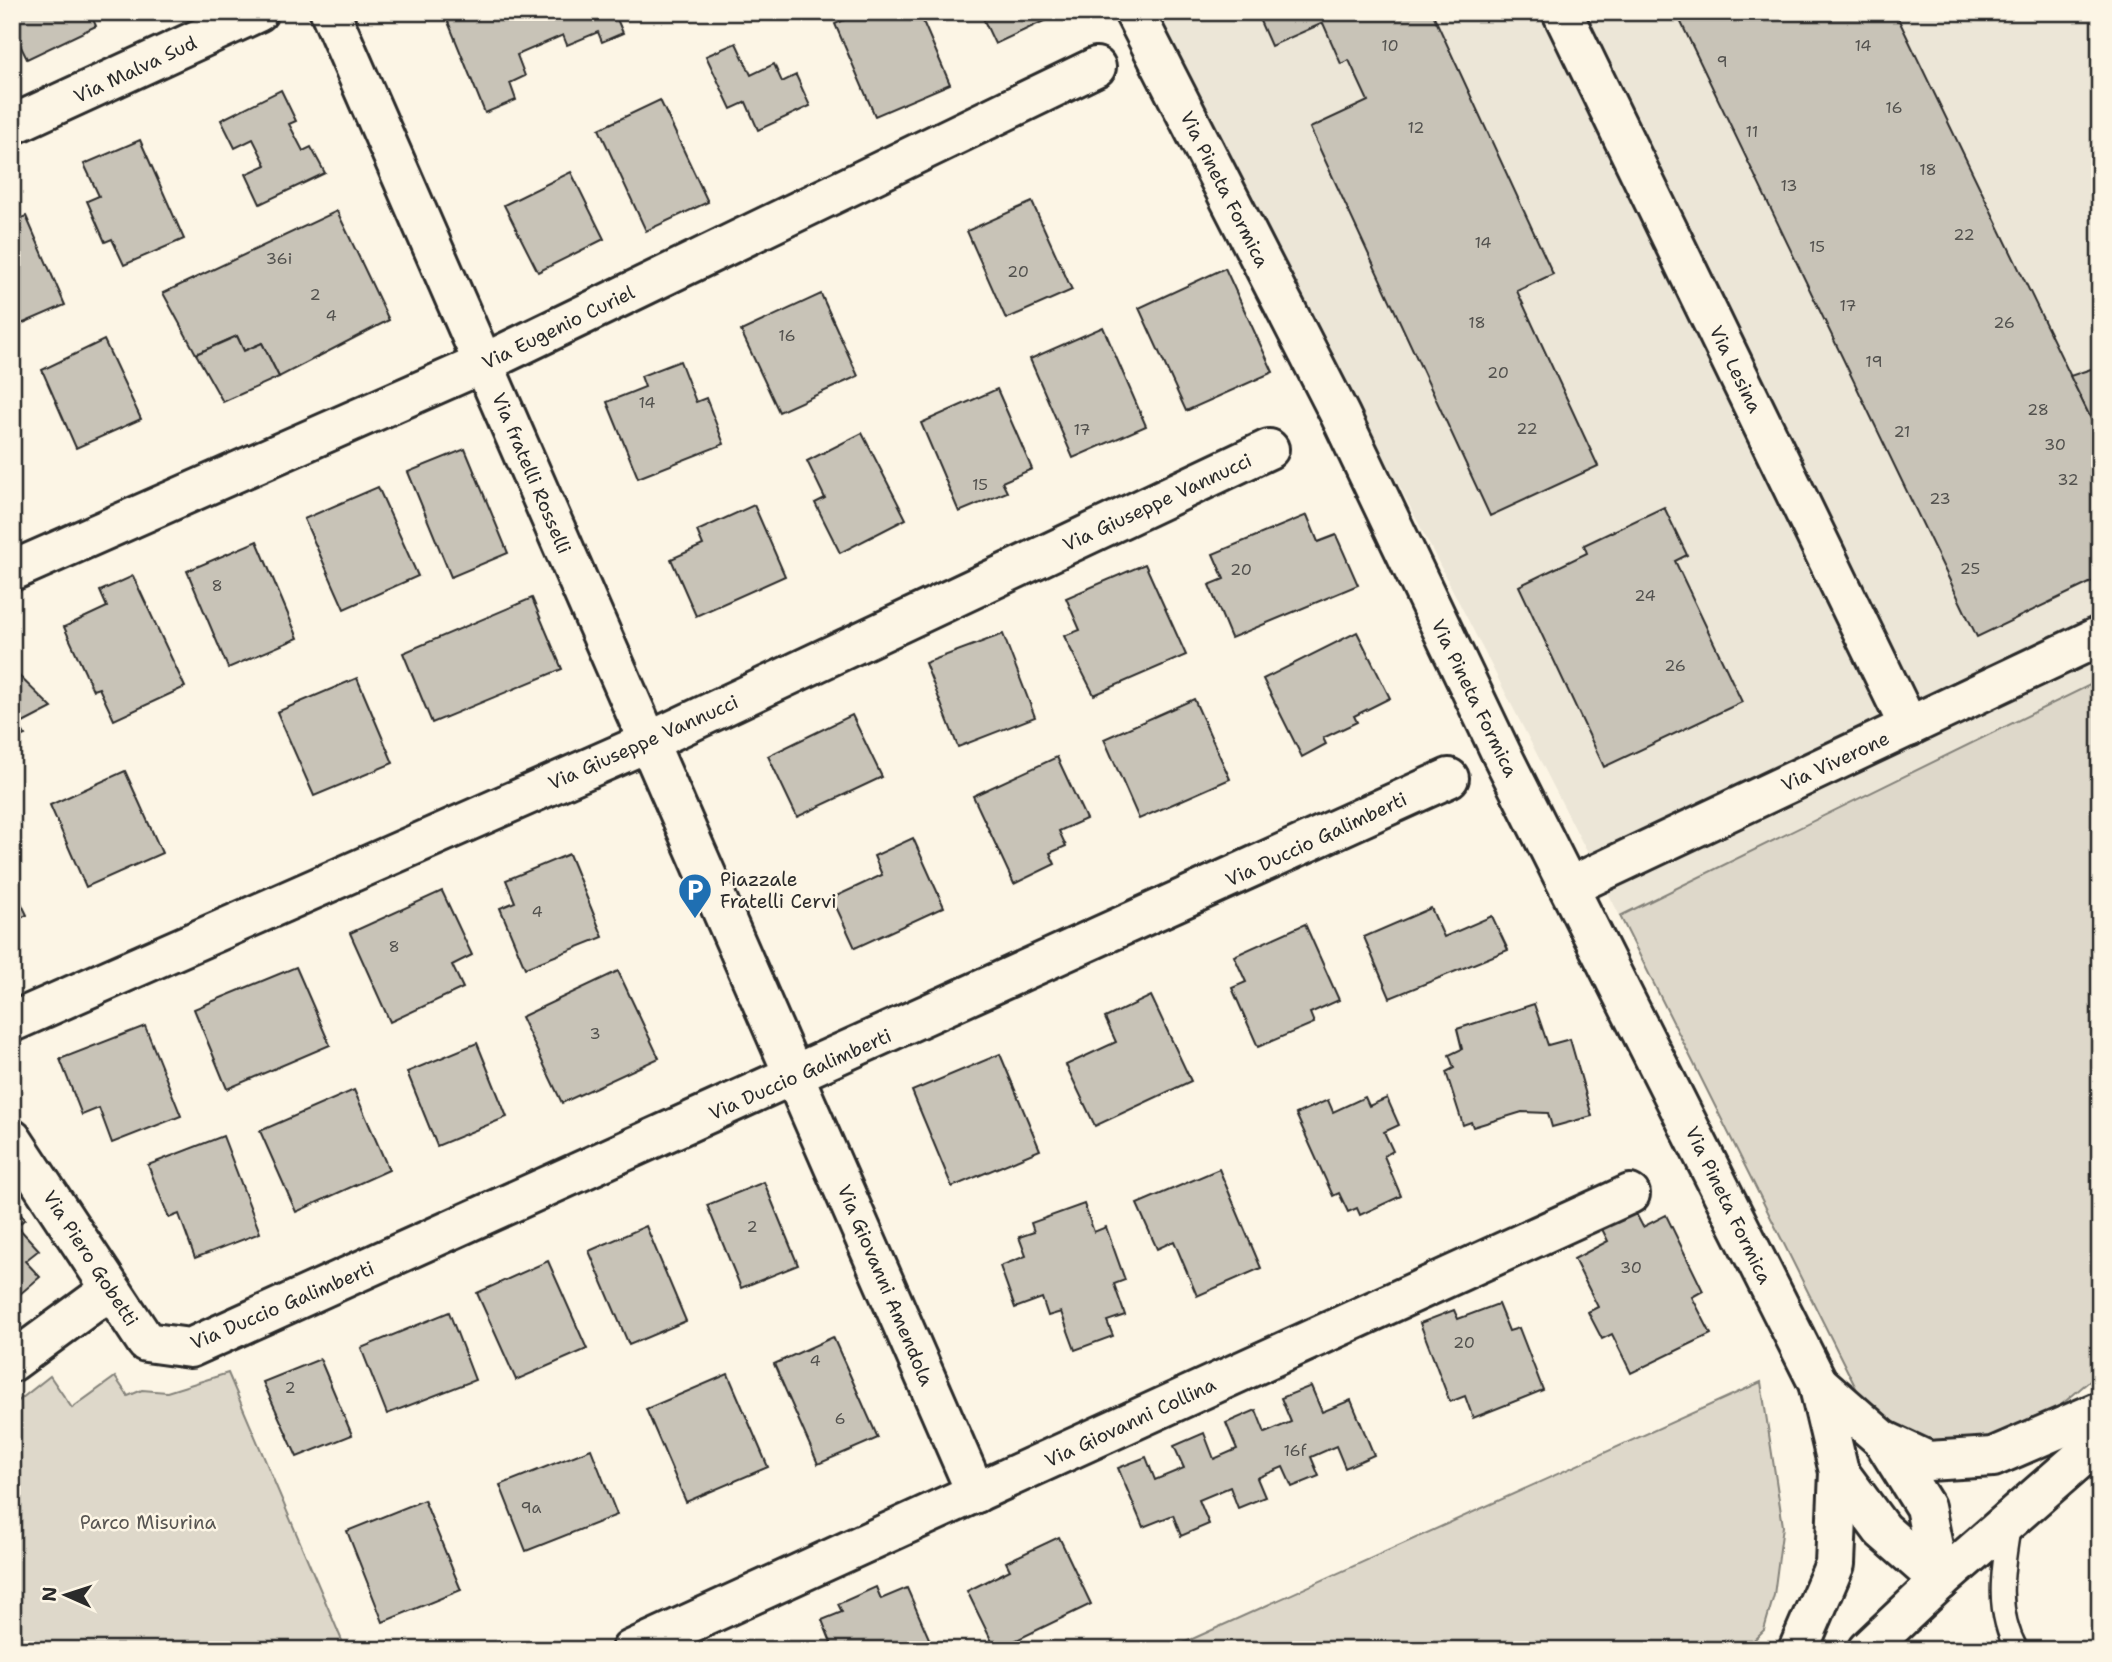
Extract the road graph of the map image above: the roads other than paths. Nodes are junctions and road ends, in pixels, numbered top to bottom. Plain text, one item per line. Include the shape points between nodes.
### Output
1 (258, 12) edge
2 (330, 12) edge
3 (1134, 12) edge
4 (1562, 12) edge
5 (1096, 67) dead end
6 (12, 125) edge
7 (484, 363) junction
8 (1269, 449) dead end
9 (12, 571) edge
10 (2100, 636) edge
11 (1909, 727) junction
12 (648, 742) junction
13 (1448, 778) dead end
14 (1571, 886) junction
15 (12, 1022) edge
16 (795, 1076) junction
17 (12, 1139) edge
18 (1630, 1194) dead end
19 (110, 1290) junction
20 (146, 1342) joint
21 (12, 1362) edge
22 (1818, 1382) junction
23 (2100, 1411) edge
24 (1883, 1440) junction
25 (2100, 1441) edge
26 (1839, 1472) junction
27 (976, 1493) junction
28 (2011, 1519) junction
29 (1940, 1581) junction
30 (631, 1650) edge
31 (1798, 1650) edge
32 (1867, 1650) edge
33 (2017, 1650) edge

1 - 6 street, Via Malva Sud
2 - 7 street, Via fratelli Rosselli
3 - 14 street, Via Pineta Formica via 1340,415 1501,753
4 - 11 street, Via Lesina
5 - 7 street, Via Eugenio Curiel
7 - 9 street, Via Eugenio Curiel
7 - 12 street, Via fratelli Rosselli
8 - 12 street, Via Giuseppe Vannucci
10 - 11 street, Via Viverone
11 - 14 street, Via Viverone
12 - 15 street, Via Giuseppe Vannucci
12 - 16 street
13 - 16 street, Via Duccio Galimberti
14 - 22 street, Via Pineta Formica
16 - 20 street, Via Duccio Galimberti via 190,1348
16 - 27 street, Via Giovanni Amendola
17 - 19 street, Via Piero Gobetti
18 - 27 street, Via Giovanni Collina
19 - 20 street, Via Piero Gobetti
19 - 21 street
22 - 24 street, Via Pineta Formica
22 - 26 street, Via Pineta Formica
23 - 24 street, Via Pineta Formica via 1993,1457 1928,1461
24 - 29 street, Via Pineta Formica via 1925,1507
25 - 28 street
26 - 29 street, Via Pineta Formica via 1882,1530
26 - 31 street, Via Pineta Formica via 1835,1564
27 - 30 street, Via Giovanni Collina
28 - 29 street
28 - 33 lane via 2000,1595 2008,1635
29 - 32 street

